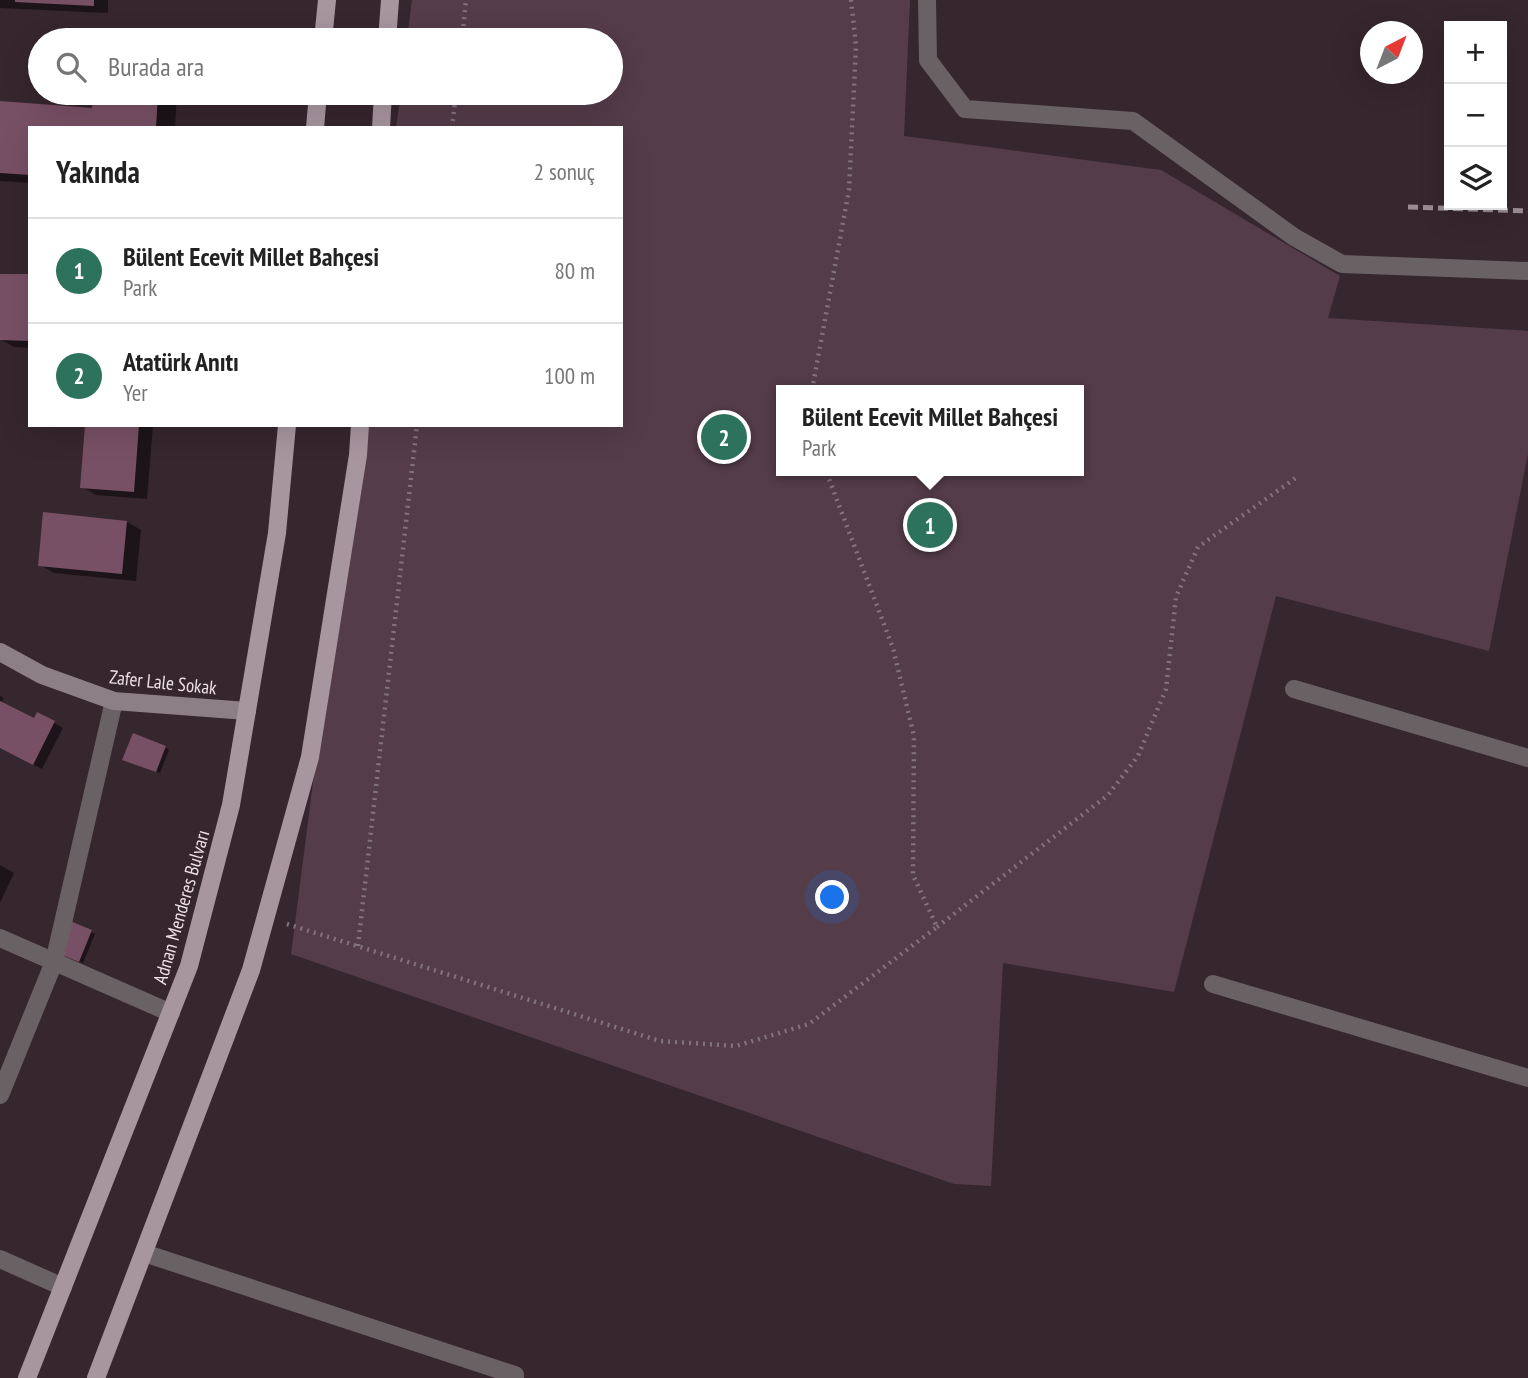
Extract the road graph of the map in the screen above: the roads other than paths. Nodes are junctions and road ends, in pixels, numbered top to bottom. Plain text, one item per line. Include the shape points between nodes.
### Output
1 (327, 0) edge
2 (390, 0) edge
3 (927, 0) edge
4 (324, 28) edge
5 (388, 28) edge
6 (317, 105) edge
7 (382, 105) edge
8 (315, 126) edge
9 (381, 126) edge
10 (1528, 271) edge
11 (287, 427) edge
12 (360, 427) edge
13 (0, 652) edge
14 (1294, 690) dead end
15 (114, 701) junction
16 (247, 711) junction
17 (1528, 758) edge
18 (0, 938) edge
19 (54, 962) junction
20 (1213, 984) dead end
21 (171, 1013) junction
22 (1528, 1078) edge
23 (0, 1095) edge
24 (144, 1253) junction
25 (0, 1259) edge
26 (63, 1287) junction
27 (27, 1378) edge
28 (96, 1378) edge
29 (515, 1378) edge

1 - 4 main road
2 - 5 main road
3 - 10 street via 928,60 965,109 1133,121 1294,237 1342,264
6 - 8 main road
7 - 9 main road
11 - 16 main road, Adnan Menderes Bulvarı via 277,533
12 - 24 main road via 310,757 251,970
13 - 15 street, Zafer Lale Sokak via 42,675
14 - 17 street
15 - 16 street, Zafer Lale Sokak
15 - 19 street
16 - 21 main road, Adnan Menderes Bulvarı via 231,805 189,966
18 - 19 street
19 - 21 street
19 - 23 street
20 - 22 street
21 - 26 main road, Adnan Menderes Bulvarı
24 - 28 main road
24 - 29 street
25 - 26 street
26 - 27 main road, Adnan Menderes Bulvarı

